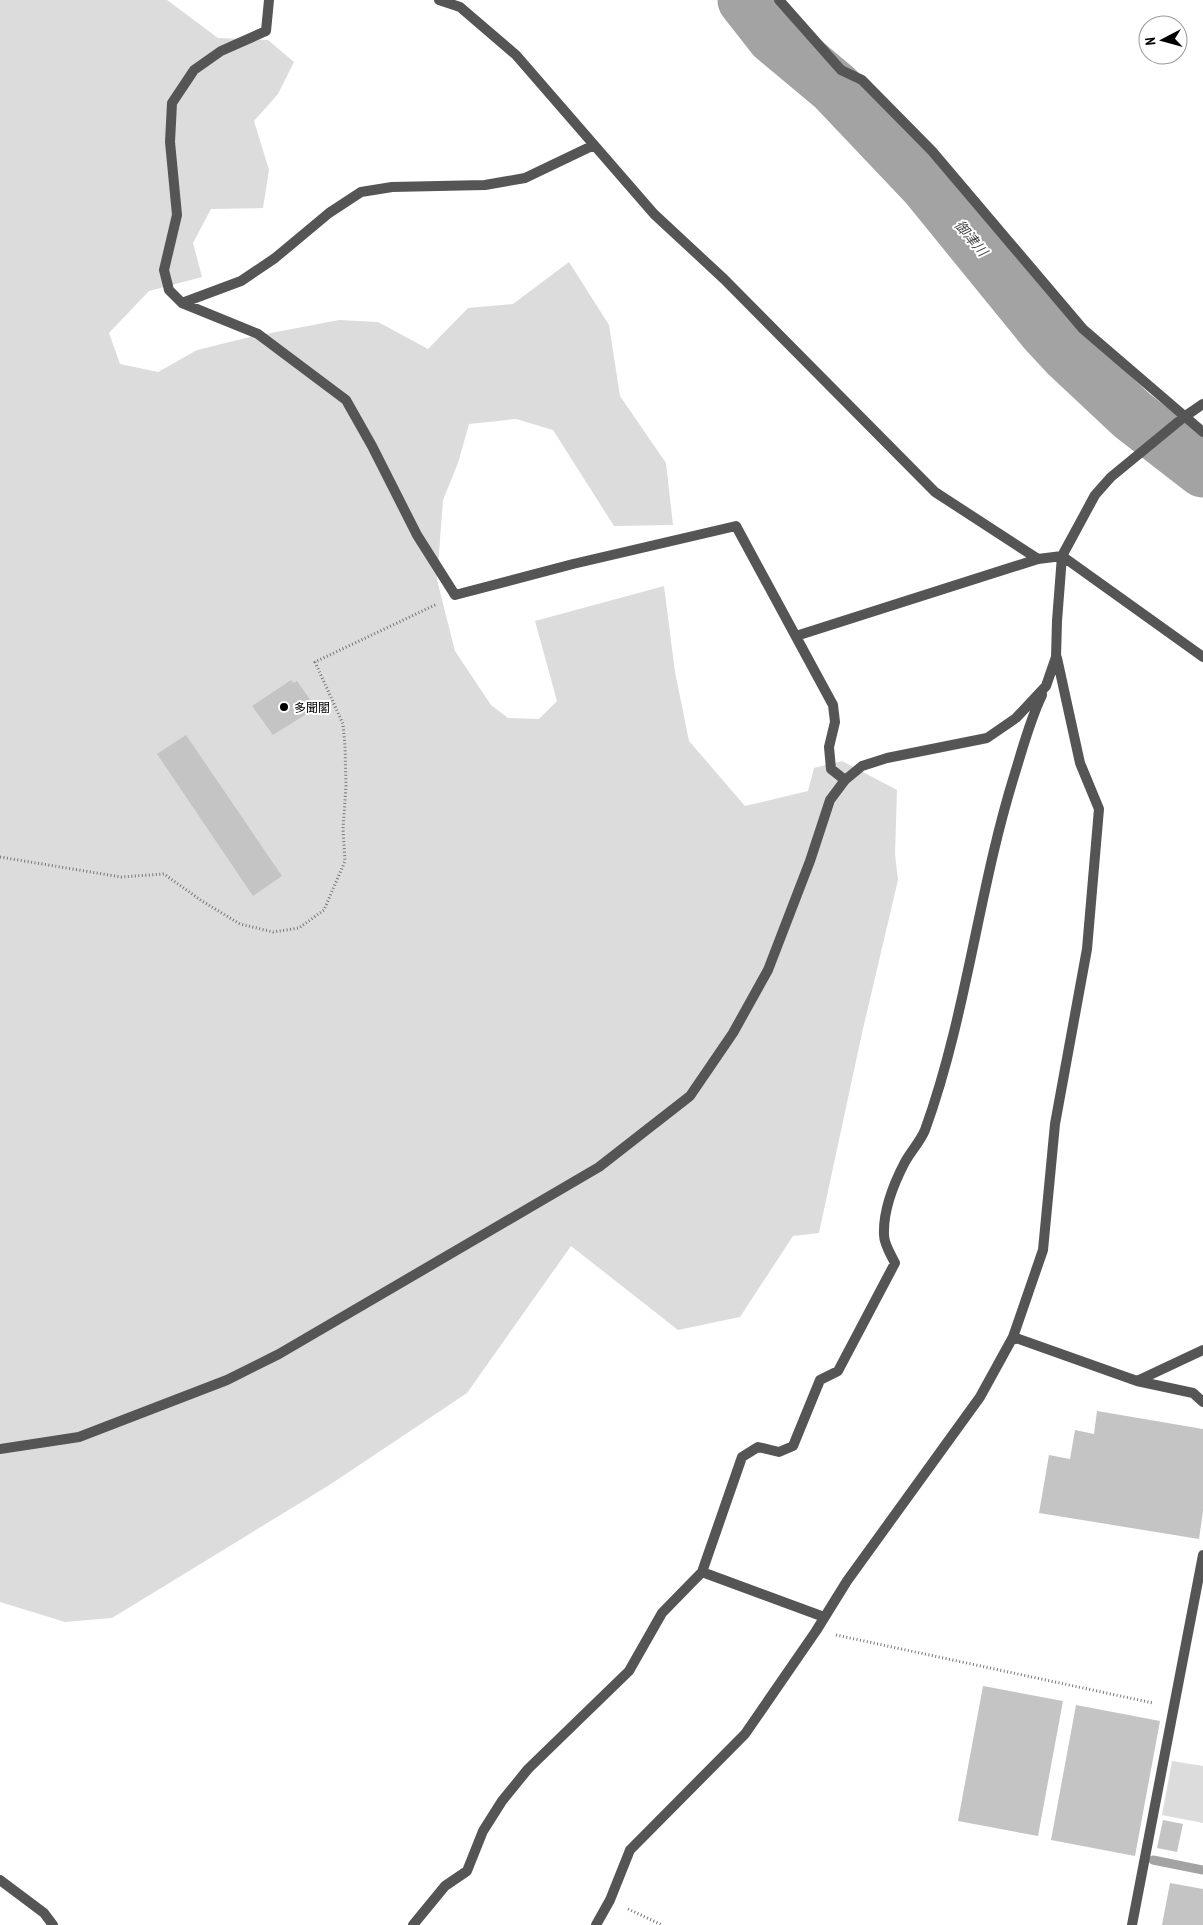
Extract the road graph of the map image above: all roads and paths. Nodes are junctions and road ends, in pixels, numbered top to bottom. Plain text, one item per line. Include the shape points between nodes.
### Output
1 (269, 0) edge
2 (439, 0) edge
3 (779, 0) edge
4 (594, 145) junction
5 (182, 303) junction
6 (1203, 404) edge
7 (1184, 417) junction
8 (1203, 432) edge
9 (1062, 556) junction
10 (1038, 559) junction
11 (455, 595) junction
12 (796, 636) junction
13 (1056, 657) junction
14 (1203, 657) edge
15 (1046, 686) junction
16 (845, 780) junction
17 (0, 857) edge
18 (1013, 1338) junction
19 (1203, 1350) edge
20 (1137, 1381) junction
21 (1203, 1402) edge
22 (0, 1449) edge
23 (1203, 1555) edge
24 (702, 1572) junction
25 (824, 1617) junction
26 (816, 1631) junction
27 (1173, 1708) junction
28 (0, 1880) edge
29 (610, 1900) junction
30 (52, 1925) edge
31 (413, 1925) edge
32 (596, 1925) edge
33 (662, 1925) edge
34 (1132, 1925) edge

1 - 5 street via 266,31 221,51 194,70 172,103 170,142 178,215 164,270 169,290
2 - 4 street via 460,7 516,55
3 - 7 street via 841,70 862,80 932,150 1083,329
4 - 5 street via 525,178 485,185 392,187 361,192 241,281
4 - 10 street via 654,214 724,278 935,492
5 - 11 street via 258,334 346,400 417,535
6 - 7 street
7 - 8 street
7 - 9 street via 1111,477 1095,495
9 - 10 street
9 - 13 street
9 - 14 street
10 - 12 street
11 - 12 street via 736,526
11 - 17 path via 315,662 343,724 345,861 324,910 299,928 273,932 240,924 164,874 121,877
12 - 16 street via 833,705 835,722 829,747 831,769
13 - 15 street
13 - 18 street via 1080,763 1099,808 1087,949 1055,1124 1043,1250
15 - 16 street via 1016,718 987,738 887,758 862,766
15 - 24 street via 1033,714 1002,818 947,1059 924,1132 905,1162 886,1212 884,1236 895,1263 838,1371 820,1380 793,1446 779,1452 758,1447 742,1457
16 - 22 street via 830,800 768,970 733,1033 690,1096 599,1167 279,1354 226,1380 78,1437
18 - 20 street
18 - 25 street via 980,1397 846,1581
19 - 20 street
20 - 21 street via 1193,1393
23 - 27 street
24 - 25 street
24 - 31 street via 662,1613 629,1671 528,1770 502,1801 483,1831 467,1871 446,1886
25 - 26 street
26 - 27 path
26 - 29 street via 745,1734 630,1850
27 - 34 street
28 - 30 street via 44,1913
29 - 32 street
29 - 33 path

